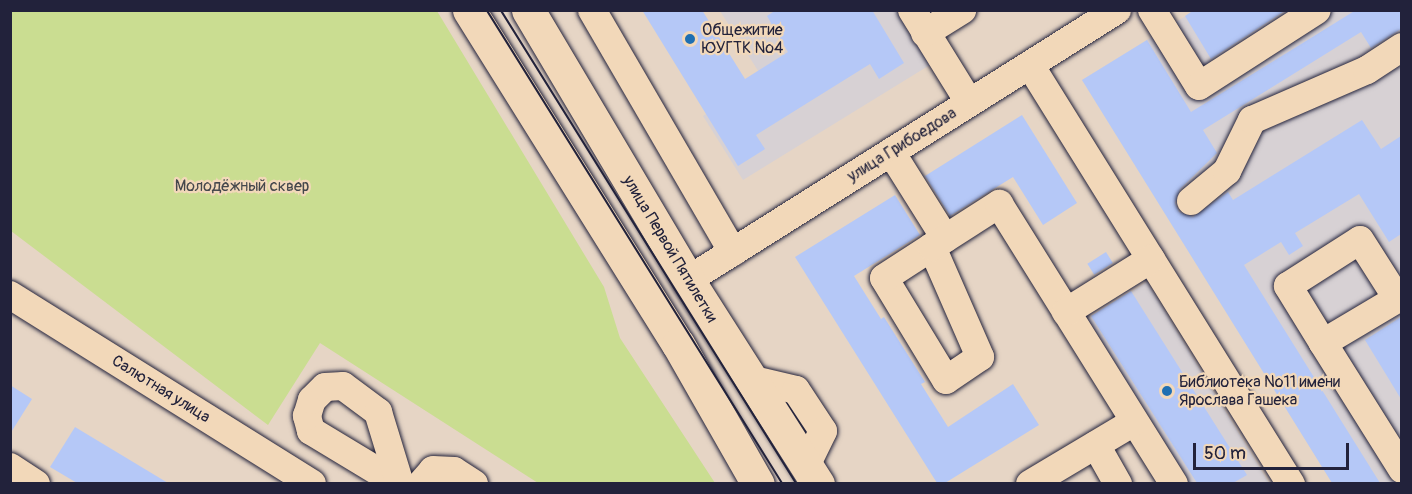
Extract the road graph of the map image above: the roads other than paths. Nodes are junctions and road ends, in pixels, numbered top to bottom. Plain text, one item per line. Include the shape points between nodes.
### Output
1 (469, 10) edge
2 (528, 10) edge
3 (592, 10) edge
4 (962, 10) edge
5 (1117, 10) edge
6 (1152, 10) edge
7 (1317, 10) edge
8 (918, 22) edge
9 (1401, 47) edge
10 (1030, 64) junction
11 (969, 102) junction
12 (891, 152) junction
13 (1191, 201) dead end
14 (733, 252) junction
15 (1151, 259) junction
16 (688, 280) junction
17 (10, 295) edge
18 (1399, 297) edge
19 (1066, 312) junction
20 (1323, 343) junction
21 (1134, 422) junction
22 (1096, 445) junction
23 (10, 467) edge
24 (1401, 469) edge
25 (812, 475) edge
26 (1283, 480) edge
27 (36, 483) edge
28 (312, 483) edge
29 (421, 483) edge
30 (474, 483) edge
31 (758, 483) edge
32 (1030, 483) edge
33 (1118, 483) edge
34 (1174, 483) edge

1 - 31 main road via 678,344
2 - 16 main road, улица Первой Пятилетки
3 - 14 street
4 - 8 street
5 - 10 street, улица Грибоедова
6 - 7 street via 1199,86
8 - 11 street
9 - 13 street via 1367,70 1252,120 1227,171
10 - 11 street, улица Грибоедова
10 - 15 street
11 - 12 street, улица Грибоедова
12 - 14 street, улица Грибоедова
12 - 19 street via 939,243 999,204
14 - 16 street, улица Грибоедова
15 - 19 street
15 - 26 street
16 - 25 main road, улица Первой Пятилетки
17 - 28 street, Салютная улица
18 - 20 street
18 - 20 street via 1360,240 1288,286
19 - 21 street
20 - 24 street
21 - 22 street
21 - 34 street
22 - 32 street
22 - 33 street
23 - 27 street
29 - 30 street via 433,470 454,471

